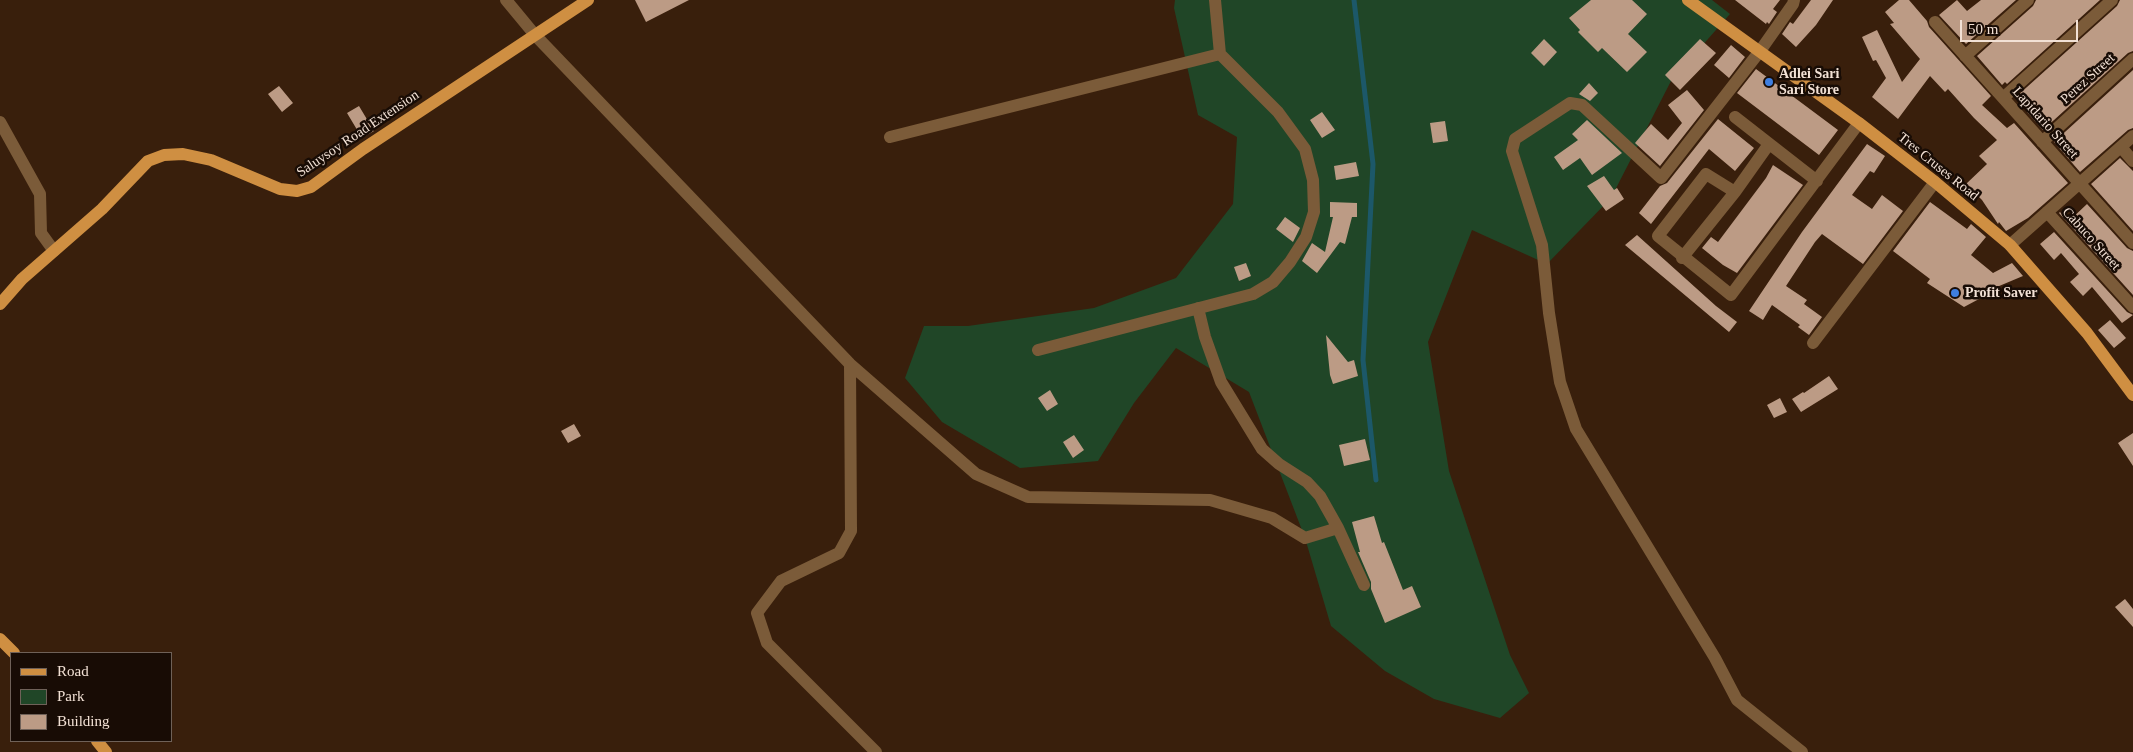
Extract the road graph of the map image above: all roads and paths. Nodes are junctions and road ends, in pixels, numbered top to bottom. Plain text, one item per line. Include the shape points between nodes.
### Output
1 (506, 0) edge
2 (588, 0) edge
3 (1215, 0) edge
4 (1688, 0) edge
5 (1794, 0) edge
6 (2028, 0) edge
7 (2112, 0) edge
8 (1935, 22) dead end
9 (535, 35) junction
10 (1760, 52) junction
11 (1220, 54) junction
12 (1965, 56) junction
13 (2133, 59) edge
14 (2002, 98) junction
15 (1735, 117) dead end
16 (0, 122) edge
17 (1860, 123) junction
18 (2133, 136) edge
19 (890, 137) dead end
20 (2042, 142) junction
21 (1769, 144) junction
22 (2121, 147) junction
23 (2133, 160) edge
24 (1817, 182) junction
25 (1935, 182) junction
26 (2080, 184) junction
27 (1735, 192) junction
28 (2047, 212) junction
29 (2133, 244) edge
30 (2010, 246) junction
31 (54, 251) junction
32 (1682, 258) junction
33 (0, 304) edge
34 (2133, 307) edge
35 (1198, 308) junction
36 (1813, 343) dead end
37 (1038, 350) dead end
38 (850, 364) junction
39 (2133, 394) edge
40 (1338, 528) junction
41 (1364, 585) dead end
42 (0, 639) edge
43 (13, 652) edge
44 (98, 742) edge
45 (106, 752) edge
46 (876, 752) edge
47 (1802, 752) edge

1 - 9 street
2 - 9 main road, Saluysoy Road Extension
3 - 11 street
4 - 10 main road, Tres Cruses Road
5 - 10 street
6 - 12 street
7 - 14 street
8 - 12 street, Lapidario Street
9 - 31 main road, Saluysoy Road Extension via 311,187 296,191 280,189 211,160 183,154 164,155 148,161 102,209
9 - 38 street
10 - 17 main road, Tres Cruses Road
10 - 47 street via 1661,178 1582,105 1570,103 1515,139 1512,151 1542,245 1560,382 1576,429 1715,658 1737,700
11 - 19 street
11 - 35 street via 1278,112 1305,149 1313,180 1314,212 1306,237 1273,282 1253,294
12 - 14 street, Lapidario Street
13 - 20 street, Perez Street
14 - 20 street, Lapidario Street
15 - 21 street
16 - 31 street via 40,194 41,233
17 - 24 street
17 - 25 main road, Tres Cruses Road
18 - 22 street
20 - 26 street, Lapidario Street
21 - 24 street
21 - 27 street
22 - 23 street
22 - 26 street
24 - 32 street via 1731,295
25 - 30 main road, Tres Cruses Road
25 - 36 street
26 - 28 street
26 - 29 street, Lapidario Street
27 - 32 street
27 - 32 street via 1706,174 1658,236
28 - 30 street
28 - 34 street, Cabuco Street
30 - 39 main road, Tres Cruses Road via 2087,332
31 - 33 main road, Saluysoy Road Extension
35 - 37 street
35 - 40 street via 1221,382 1262,449 1307,482 1320,496
38 - 40 street via 976,474 1028,497 1210,500 1272,518 1305,538
38 - 46 street via 851,531 839,553 781,581 757,613 767,643
40 - 41 street
42 - 43 main road
44 - 45 main road

